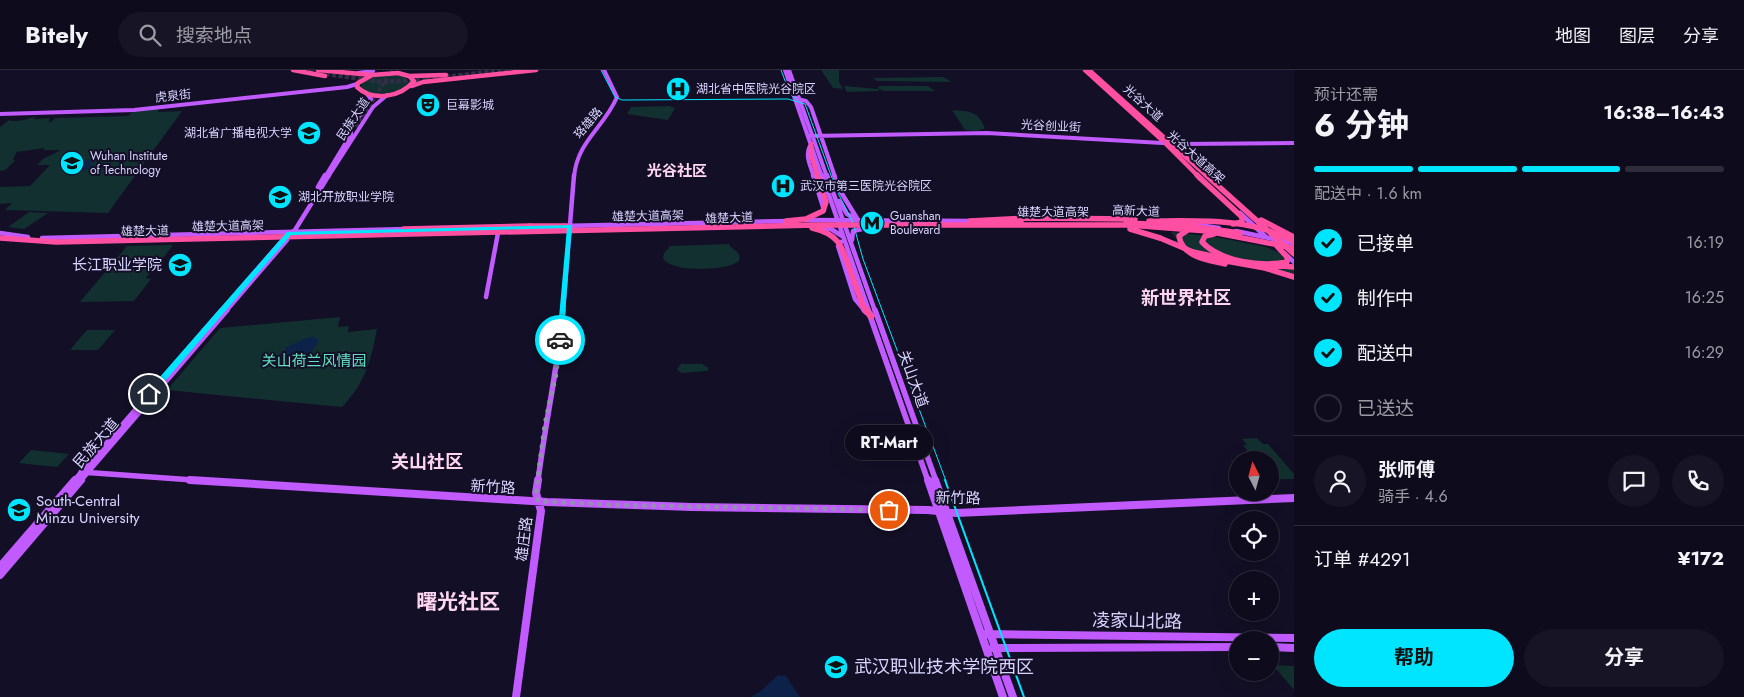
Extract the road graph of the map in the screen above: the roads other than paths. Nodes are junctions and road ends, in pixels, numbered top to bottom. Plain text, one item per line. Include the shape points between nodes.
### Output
1 (293, 70) edge
2 (318, 70) edge
3 (324, 70) edge
4 (388, 70) edge
5 (496, 70) edge
6 (519, 70) edge
7 (534, 70) edge
8 (600, 70) edge
9 (604, 70) edge
10 (785, 70) edge
11 (789, 70) edge
12 (1086, 70) edge
13 (304, 71) edge
14 (400, 72) edge
15 (514, 72) junction
16 (337, 73) junction
17 (373, 73) edge
18 (381, 74) junction
19 (409, 76) junction
20 (330, 77) junction
21 (343, 78) dead end
22 (352, 79) dead end
23 (358, 85) junction
24 (411, 86) junction
25 (367, 94) junction
26 (389, 94) junction
27 (797, 99) junction
28 (369, 101) junction
29 (379, 101) junction
30 (1122, 104) junction
31 (0, 115) edge
32 (358, 127) tunnel mouth
33 (353, 134) junction
34 (820, 135) junction
35 (810, 136) junction
36 (1166, 143) junction
37 (810, 144) junction
38 (1175, 144) junction
39 (1294, 144) edge
40 (820, 193) junction
41 (830, 193) junction
42 (822, 200) junction
43 (831, 200) junction
44 (1235, 201) junction
45 (802, 220) junction
46 (813, 220) junction
47 (857, 220) junction
48 (964, 222) junction
49 (1091, 222) junction
50 (1161, 222) junction
51 (842, 223) junction
52 (568, 224) junction
53 (713, 224) junction
54 (1225, 224) junction
55 (1044, 225) junction
56 (747, 226) junction
57 (878, 226) junction
58 (1257, 226) junction
59 (596, 227) junction
60 (817, 227) junction
61 (860, 227) joint
62 (404, 229) junction
63 (498, 233) junction
64 (1240, 233) junction
65 (567, 234) junction
66 (289, 236) junction
67 (1, 237) edge
68 (1294, 237) edge
69 (844, 238) junction
70 (1268, 238) junction
71 (231, 239) junction
72 (1282, 241) junction
73 (852, 242) junction
74 (1275, 244) junction
75 (1293, 247) edge
76 (1182, 248) junction
77 (1294, 260) edge
78 (1294, 267) edge
79 (1294, 277) edge
80 (1294, 281) edge
81 (486, 297) dead end
82 (871, 316) junction
83 (84, 472) junction
84 (1294, 498) edge
85 (538, 501) junction
86 (943, 512) junction
87 (0, 567) edge
88 (0, 575) edge
89 (980, 634) junction
90 (990, 634) junction
91 (1294, 638) edge
92 (986, 648) junction
93 (995, 648) junction
94 (1229, 648) edge
95 (1279, 648) edge
96 (1294, 648) edge
97 (516, 697) edge
98 (1003, 697) edge
99 (1013, 697) edge

1 - 13 highway
2 - 16 highway
3 - 17 main road
4 - 18 main road
5 - 19 highway
6 - 15 highway
7 - 15 highway
8 - 52 main road, 珞雄路 via 612,91 614,102 579,145 574,156
9 - 52 main road, 珞雄路 via 617,98 577,156
10 - 27 main road, 关山大道
11 - 27 main road, 关山大道
12 - 30 main road
12 - 30 highway
12 - 36 highway, 光谷大道高架, bridge
12 - 38 main road, 光谷大道
12 - 44 highway, 光谷大道高架, bridge
13 - 20 highway
14 - 18 highway
14 - 19 highway
15 - 24 highway via 426,81
16 - 17 highway
16 - 20 highway
17 - 18 highway
17 - 23 highway
19 - 24 highway via 413,79
20 - 21 highway
22 - 23 highway
23 - 25 highway
23 - 31 main road, 虎泉街 via 134,111
24 - 26 highway
25 - 26 highway
25 - 28 main road, 民族大道 via 371,96
26 - 29 main road, 民族大道
27 - 34 main road via 806,101 811,107
27 - 35 main road, 关山大道
28 - 29 main road
28 - 33 main road, 民族大道 via 351,128
29 - 33 main road, 民族大道 via 361,129
30 - 36 main road
32 - 33 main road
33 - 66 main road, 民族大道
34 - 35 main road, 光谷创业街
34 - 36 main road, 光谷创业街 via 988,135
34 - 47 main road via 839,189
35 - 37 main road, 关山大道
35 - 41 main road, 关山大道
36 - 38 main road, 光谷创业街
36 - 54 highway, bridge via 1243,219 1239,223
36 - 58 highway, 光谷大道高架, bridge
36 - 70 main road
37 - 40 main road via 807,155
37 - 41 main road, 关山大道
37 - 53 highway, bridge via 826,206 823,211 812,218 787,221
38 - 39 main road, 光谷创业街
38 - 72 main road, 光谷大道
40 - 41 main road
40 - 42 main road
41 - 43 main road, 关山大道
41 - 47 main road via 848,215
41 - 51 main road, 关山大道
42 - 43 main road
42 - 45 main road via 822,214
43 - 46 main road via 831,216
43 - 51 main road, 关山大道
44 - 68 highway, bridge via 1261,220
44 - 75 highway, 光谷大道高架, bridge
45 - 46 main road, 雄楚大道
45 - 52 main road, 雄楚大道
46 - 51 main road, 雄楚大道
47 - 50 main road, 高新大道
47 - 51 main road, 雄楚大道
48 - 49 highway, 雄楚大道高架, bridge
48 - 50 highway, bridge via 1030,218
48 - 53 highway, 雄楚大道高架, bridge
49 - 54 highway, bridge
49 - 64 highway, 雄楚大道高架, bridge via 1163,224
50 - 70 main road, 高新大道 via 1209,226
51 - 60 main road, 雄楚大道
51 - 61 main road, 雄楚大道
51 - 69 main road, 关山大道
51 - 73 main road, 关山大道
52 - 62 main road, 雄楚大道
52 - 65 main road
53 - 59 highway, 雄楚大道高架, bridge
54 - 75 highway, bridge via 1262,227 1282,234
55 - 56 highway, 雄楚大道高架, bridge
55 - 75 highway, 雄楚大道高架, bridge via 1179,228
55 - 76 highway, bridge via 1128,228
56 - 67 highway, 雄楚大道高架, bridge via 56,242
56 - 82 highway, bridge via 804,228 834,236 863,306
57 - 61 main road, 高新大道
57 - 73 main road via 855,230
57 - 74 main road, 高新大道 via 1146,226 1208,232
58 - 75 highway, bridge via 1270,239 1276,246 1283,252 1287,262 1272,264 1224,256 1202,242 1204,236 1214,234 1268,243 1276,245
58 - 77 highway, 光谷大道高架, bridge
59 - 62 highway, bridge
59 - 67 highway, 雄楚大道高架, bridge via 59,240
60 - 65 main road, 雄楚大道
60 - 69 main road via 833,230
62 - 66 main road, 雄楚大道
63 - 65 main road, 雄楚大道
63 - 66 main road, 雄楚大道
63 - 81 main road
64 - 75 highway, 雄楚大道高架, bridge
64 - 80 highway, bridge via 1193,229 1182,232 1178,238 1186,249 1206,259 1261,270
65 - 85 main road, 雄庄路 via 559,355 545,424 536,493
66 - 67 main road, 雄楚大道
66 - 71 main road, 雄楚大道
66 - 83 main road, 民族大道
67 - 71 main road, 雄楚大道 via 54,243
67 - 71 highway, bridge via 42,244
69 - 82 main road, 关山大道
70 - 72 main road, 高新大道
70 - 74 main road
72 - 75 main road, 光谷大道
73 - 86 main road, 关山大道
74 - 75 main road, 高新大道
74 - 77 main road
76 - 78 highway, bridge via 1220,258
76 - 79 highway, bridge via 1210,258
82 - 86 main road, 关山大道
83 - 85 main road, 新竹路
83 - 87 main road, 民族大道
83 - 88 main road, 民族大道
84 - 86 main road, 新竹路
85 - 86 main road, 新竹路
85 - 97 main road, 雄庄路 via 541,511
86 - 89 main road, 关山大道
86 - 90 main road, 关山大道
89 - 90 main road, 凌家山北路
89 - 92 main road, 关山大道
90 - 91 main road, 凌家山北路
90 - 93 main road, 关山大道
92 - 93 main road
92 - 98 main road, 关山大道
93 - 94 main road
93 - 99 main road, 关山大道
95 - 96 main road

